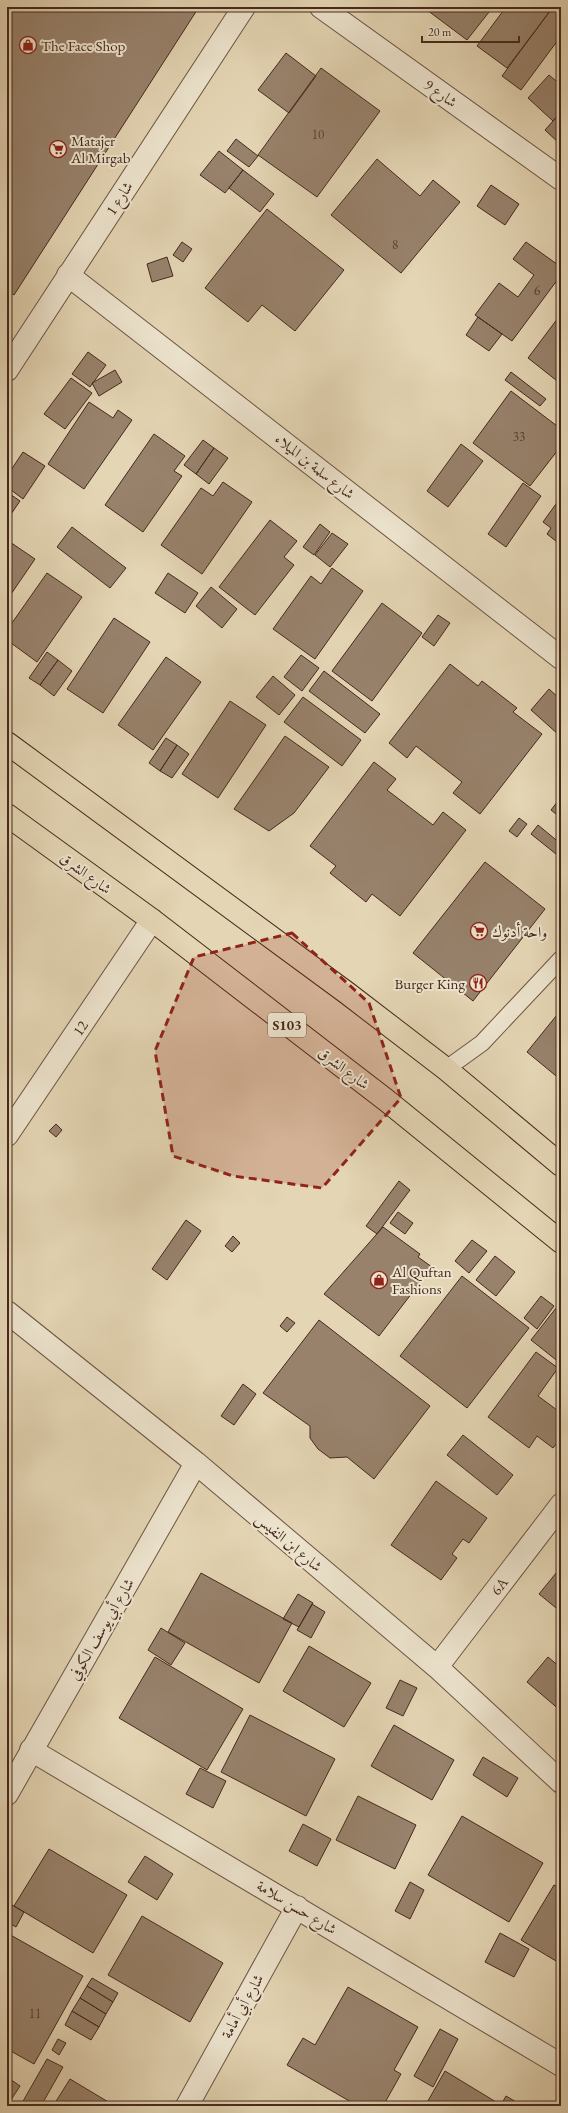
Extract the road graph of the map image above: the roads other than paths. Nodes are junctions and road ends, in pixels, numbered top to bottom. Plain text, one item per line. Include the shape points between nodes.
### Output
1 (244, 7) edge
2 (321, 7) edge
3 (561, 179) edge
4 (68, 275) junction
5 (7, 370) edge
6 (561, 658) edge
7 (7, 743) edge
8 (7, 815) edge
9 (152, 920) junction
10 (561, 959) edge
11 (446, 1070) junction
12 (7, 1135) edge
13 (561, 1165) edge
14 (561, 1242) edge
15 (7, 1312) edge
16 (196, 1463) junction
17 (561, 1505) edge
18 (437, 1667) junction
19 (31, 1750) junction
20 (561, 1782) edge
21 (7, 1794) edge
22 (297, 1907) junction
23 (561, 2065) edge
24 (186, 2106) edge

1 - 4 street, شارع 1
2 - 3 street, شارع 9
4 - 5 street, شارع 1
4 - 6 street, شارع سلمة بن الميلاء
7 - 11 main road via 341,989
8 - 9 main road, شارع الشرق / S103
9 - 12 street, 12
9 - 14 main road, شارع الشرق / S103 via 386,1100
10 - 11 lane via 482,1043
11 - 13 main road
15 - 16 street, شارع ابن النفيس
16 - 18 street, شارع ابن النفيس
16 - 19 street, شارع أبي يوسف الكوفي
17 - 18 street, 6A
18 - 20 street, شارع ابن النفيس
19 - 21 street, شارع أبي يوسف الكوفي
19 - 22 street, شارع حسن سلامة
22 - 23 street, شارع حسن سلامة
22 - 24 street, شارع أبي أمامة

